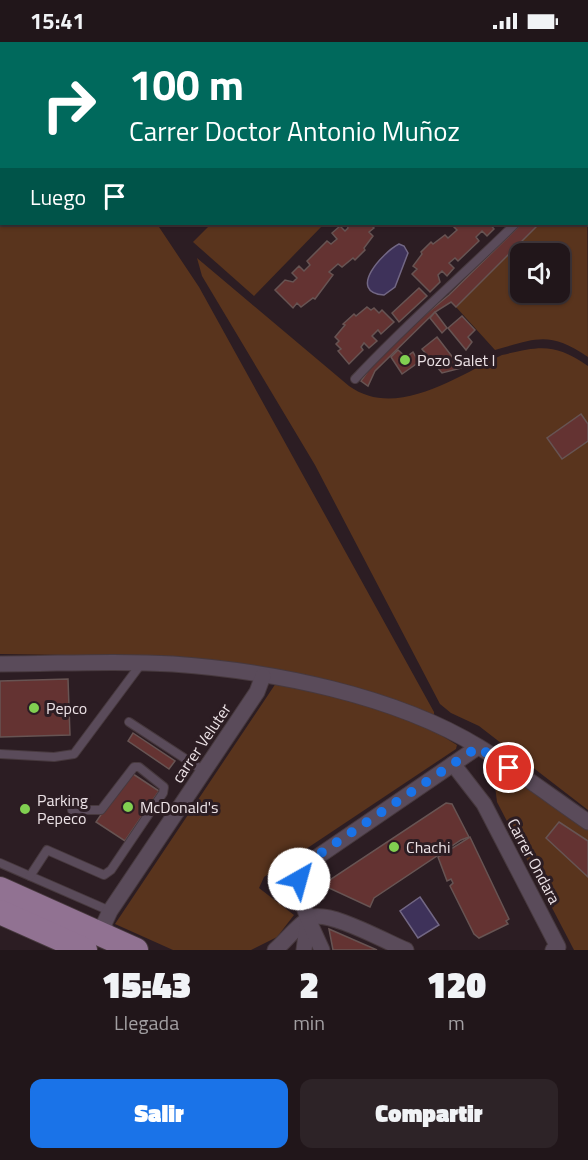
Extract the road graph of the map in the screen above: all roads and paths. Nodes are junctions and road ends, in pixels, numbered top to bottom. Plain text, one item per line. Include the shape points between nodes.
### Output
1 (513, 225) edge
2 (355, 379) dead end
3 (0, 664) edge
4 (141, 664) junction
5 (263, 676) junction
6 (129, 722) dead end
7 (478, 747) junction
8 (0, 754) edge
9 (453, 764) junction
10 (204, 771) junction
11 (72, 810) dead end
12 (588, 822) edge
13 (0, 863) edge
14 (30, 876) junction
15 (0, 889) edge
16 (110, 911) junction
17 (0, 912) edge
18 (308, 919) junction
19 (108, 937) junction
20 (555, 948) edge
21 (85, 950) edge
22 (136, 950) edge
23 (275, 950) edge
24 (304, 950) edge
25 (322, 950) edge
26 (406, 950) edge

1 - 2 lane via 450,288 405,325
3 - 4 street
4 - 5 street via 172,664
4 - 8 lane via 74,754
5 - 7 street via 354,695
5 - 10 street, carrer Veluter via 257,692
6 - 10 lane
7 - 9 street
7 - 12 street
9 - 18 street via 304,866 299,885
9 - 20 street, Carrer Ondara via 484,804
10 - 16 street, carrer Veluter
11 - 14 lane via 101,810 134,767 164,787 164,793 104,875 47,850
13 - 14 lane
14 - 16 lane
15 - 19 main road
16 - 19 street, carrer Veluter via 104,924
17 - 21 main road
18 - 23 street
18 - 24 street
18 - 25 street
18 - 26 street via 327,917
19 - 22 main road

